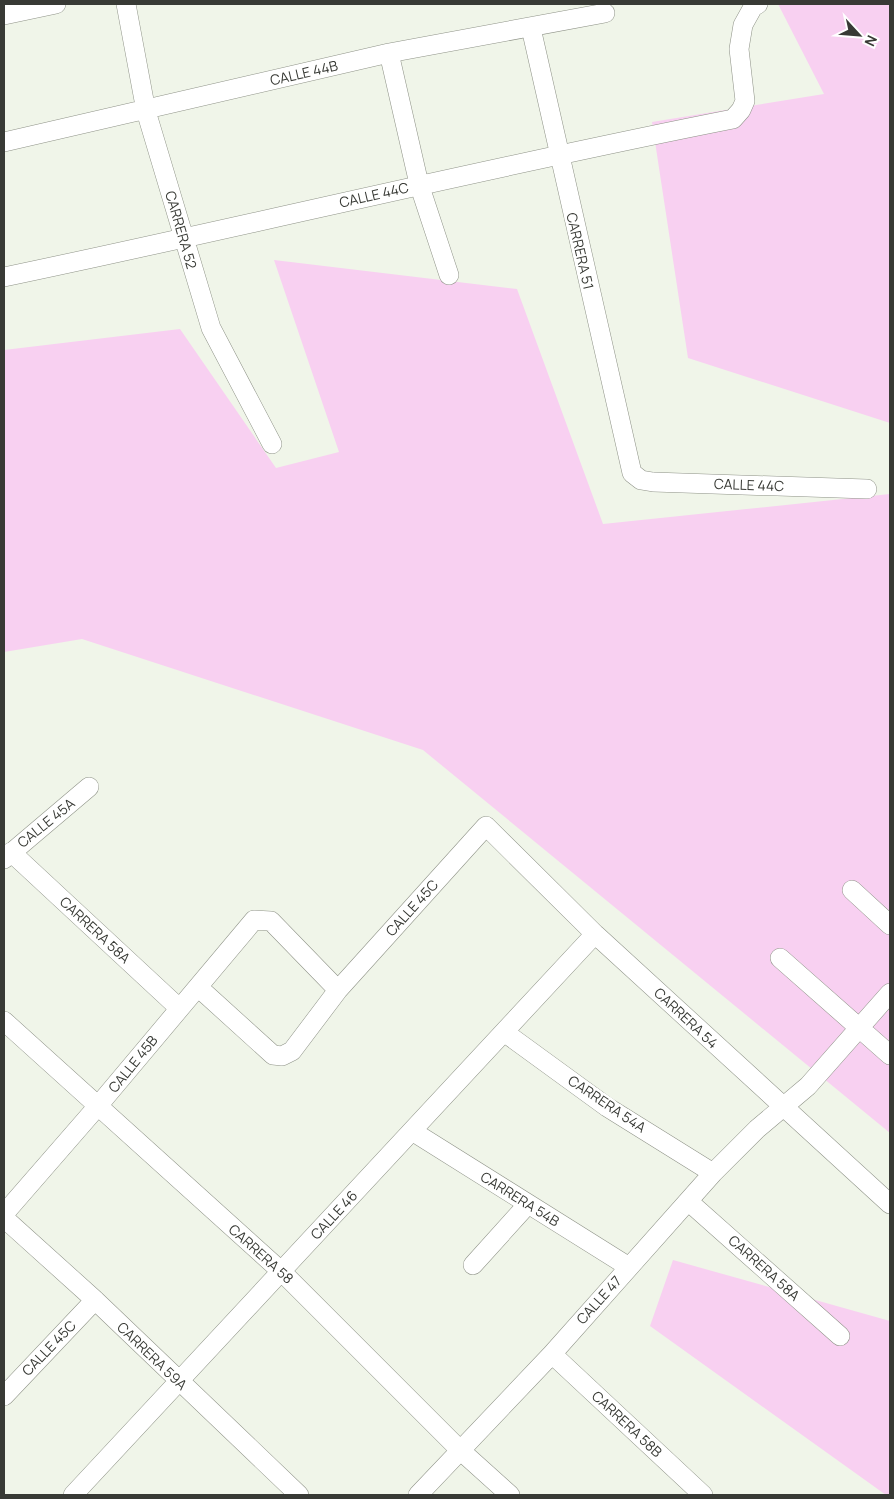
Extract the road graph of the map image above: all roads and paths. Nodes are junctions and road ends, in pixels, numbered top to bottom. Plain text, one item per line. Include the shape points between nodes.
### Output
1 (56, 4) edge
2 (126, 4) edge
3 (758, 4) edge
4 (605, 13) dead end
5 (4, 15) edge
6 (531, 28) junction
7 (389, 53) junction
8 (146, 111) junction
9 (4, 142) edge
10 (558, 153) junction
11 (419, 184) junction
12 (183, 239) junction
13 (449, 275) dead end
14 (4, 276) edge
15 (272, 444) dead end
16 (632, 473) joint
17 (867, 489) dead end
18 (89, 787) dead end
19 (486, 826) joint
20 (7, 855) edge
21 (852, 890) dead end
22 (890, 925) edge
23 (594, 934) junction
24 (780, 958) dead end
25 (198, 987) junction
26 (338, 990) junction
27 (890, 993) edge
28 (179, 1008) junction
29 (4, 1021) edge
30 (860, 1027) junction
31 (504, 1032) junction
32 (890, 1055) edge
33 (97, 1108) junction
34 (782, 1108) junction
35 (412, 1131) junction
36 (713, 1173) junction
37 (688, 1201) junction
38 (528, 1204) junction
39 (890, 1204) edge
40 (4, 1216) edge
41 (473, 1265) dead end
42 (629, 1267) junction
43 (282, 1272) junction
44 (95, 1300) junction
45 (840, 1336) dead end
46 (552, 1354) junction
47 (178, 1381) junction
48 (4, 1396) edge
49 (460, 1450) junction
50 (73, 1495) edge
51 (299, 1495) edge
52 (418, 1495) edge
53 (510, 1495) edge
54 (702, 1495) edge

1 - 5 street
2 - 8 street, CARRERA 52
3 - 10 street, CALLE 44C via 743,25 739,49 745,101 733,119
4 - 6 street, CALLE 44B
6 - 7 street, CALLE 44B
6 - 10 street, CARRERA 51
7 - 8 street, CALLE 44B
7 - 11 street
8 - 9 street, CALLE 44B
8 - 12 street, CARRERA 52
10 - 11 street, CALLE 44C
10 - 16 street, CARRERA 51
11 - 12 street, CALLE 44C
11 - 13 street
12 - 14 street, CALLE 44C
12 - 15 street, CARRERA 52 via 210,328
16 - 17 street, CALLE 44C via 641,480 653,482
18 - 20 street, CALLE 45A
19 - 23 street, CARRERA 54
19 - 26 street, CALLE 45C
20 - 28 street, CARRERA 58A
21 - 22 street
23 - 31 street, CALLE 46
23 - 34 street, CARRERA 54
24 - 30 street
25 - 26 street, CALLE 45C via 272,1055 282,1056 292,1050
25 - 26 street, CALLE 45B via 254,920 264,919 271,921
25 - 28 street, CALLE 45B
27 - 30 street, CALLE 47
28 - 33 street, CALLE 45B
29 - 33 street, CARRERA 58
30 - 32 street
30 - 34 street, CALLE 47 via 808,1086
31 - 35 street, CALLE 46
31 - 36 street, CARRERA 54A via 607,1106
33 - 40 street, CALLE 45B
33 - 43 street, CARRERA 58
34 - 36 street, CALLE 47
34 - 39 street, CARRERA 54
35 - 38 street, CARRERA 54B
35 - 43 street, CALLE 46
36 - 37 street, CALLE 47
37 - 42 street, CALLE 47
37 - 45 street, CARRERA 58A
38 - 41 street
38 - 42 street, CARRERA 54B
40 - 44 street, CARRERA 59A
42 - 46 street, CALLE 47
43 - 47 street, CALLE 46
43 - 49 street, CARRERA 58
44 - 47 street, CARRERA 59A
44 - 48 street, CALLE 45C
46 - 49 street, CALLE 47
46 - 54 street, CARRERA 58B
47 - 50 street, CALLE 46
47 - 51 street, CARRERA 59A
49 - 52 street, CALLE 47
49 - 53 street, CARRERA 58

